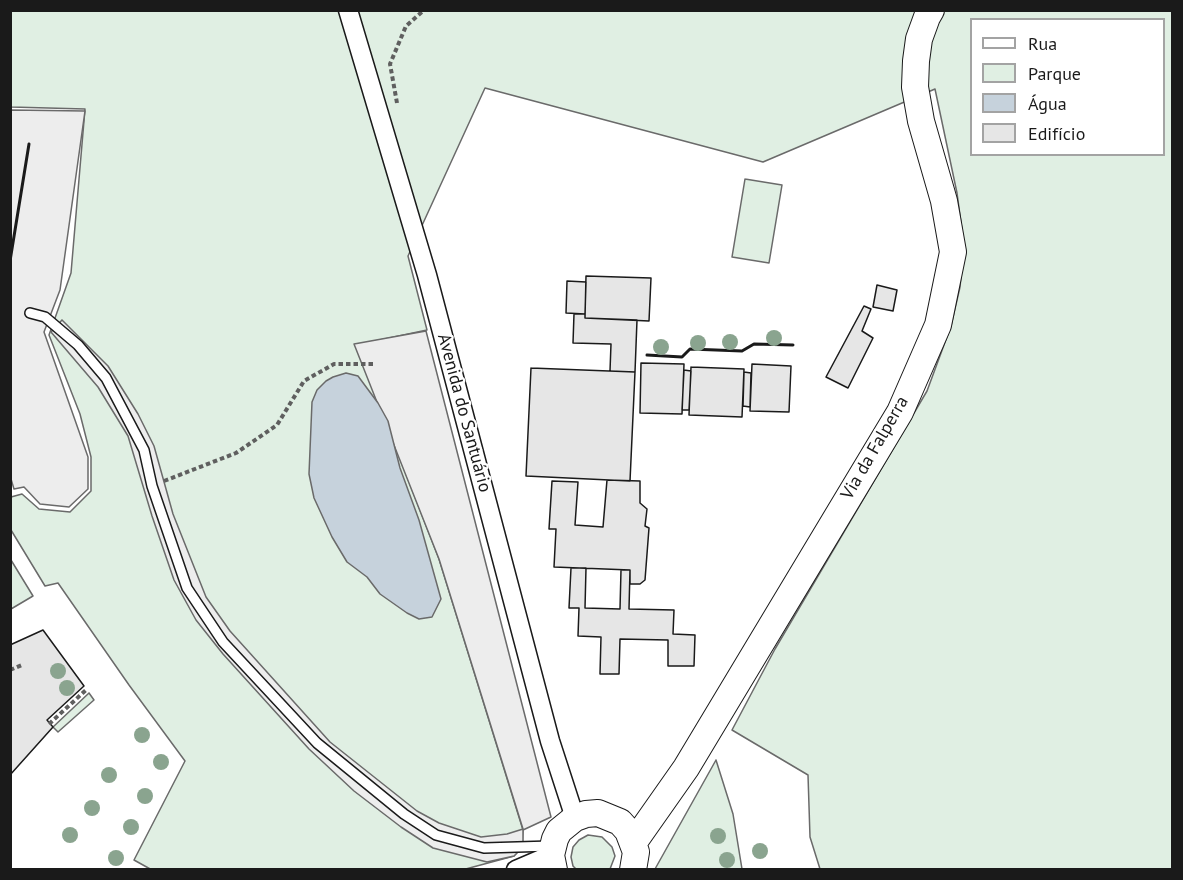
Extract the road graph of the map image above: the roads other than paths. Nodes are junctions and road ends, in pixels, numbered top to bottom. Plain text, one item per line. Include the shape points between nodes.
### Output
1 (348, 10) edge
2 (931, 10) edge
3 (30, 313) dead end
4 (574, 818) junction
5 (634, 842) junction
6 (553, 857) edge
7 (516, 870) edge
8 (633, 870) edge

1 - 4 street, Avenida do Santuário via 427,275 550,741
2 - 5 main road, Via da Falperra via 919,39 915,87 953,252 938,325 900,412 686,768
3 - 6 lane via 45,317 78,345 106,378 144,450 187,588 223,642 316,743 436,835 484,848
4 - 5 main road via 592,813 609,816 620,822
4 - 6 main road via 559,831
5 - 8 main road
6 - 7 street

